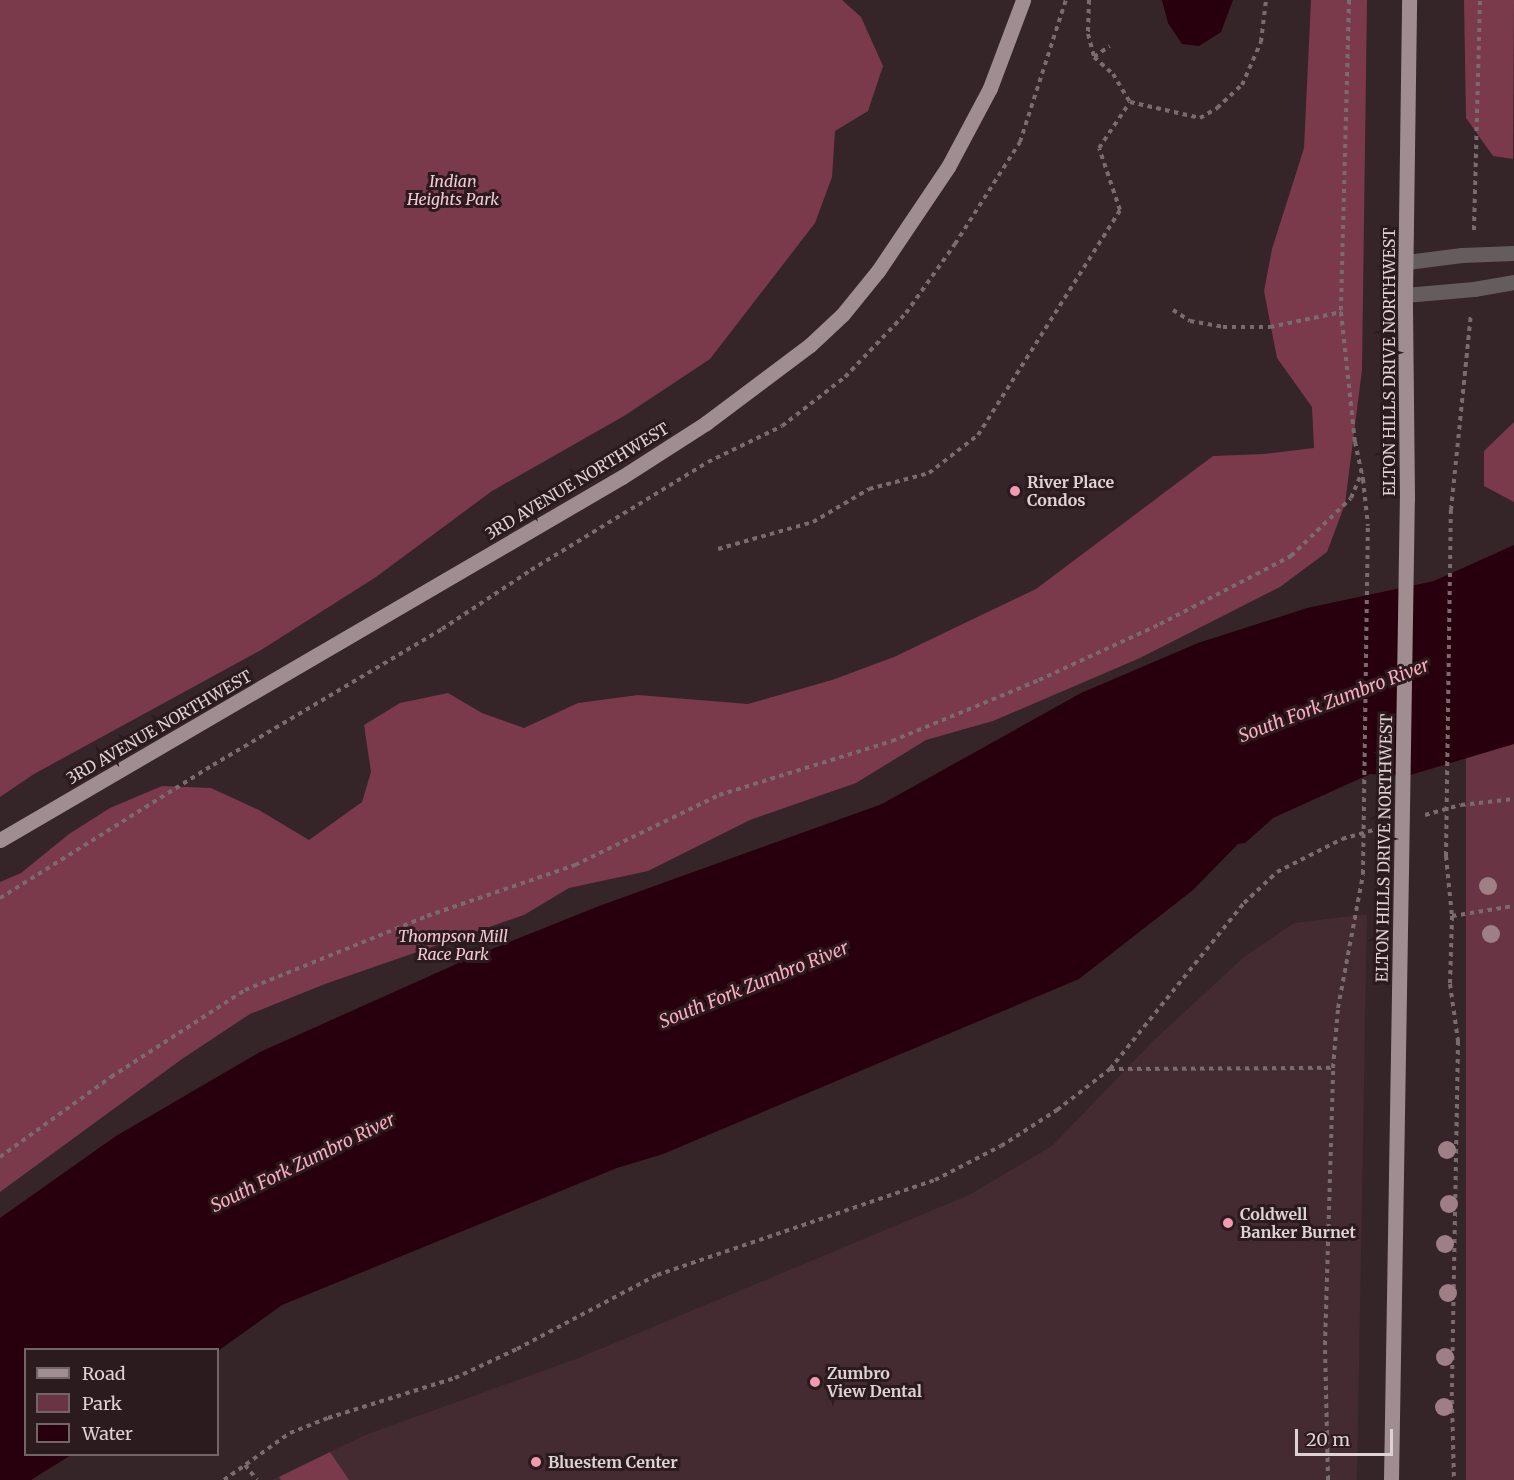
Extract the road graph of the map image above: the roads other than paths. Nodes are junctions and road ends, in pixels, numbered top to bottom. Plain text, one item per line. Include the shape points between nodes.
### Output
1 (1023, 0) edge
2 (1409, 0) edge
3 (1514, 253) edge
4 (1407, 262) junction
5 (1514, 282) edge
6 (1405, 295) junction
7 (0, 840) edge
8 (1391, 1480) edge

1 - 7 main road, 3RD AVENUE NORTHWEST via 990,88 948,167 878,271 843,314 810,345 706,423 622,477
2 - 4 main road, ELTON HILLS DRIVE NORTHWEST
3 - 4 lane
4 - 6 main road, ELTON HILLS DRIVE NORTHWEST
5 - 6 lane
6 - 8 main road, ELTON HILLS DRIVE NORTHWEST, bridge via 1407,498

